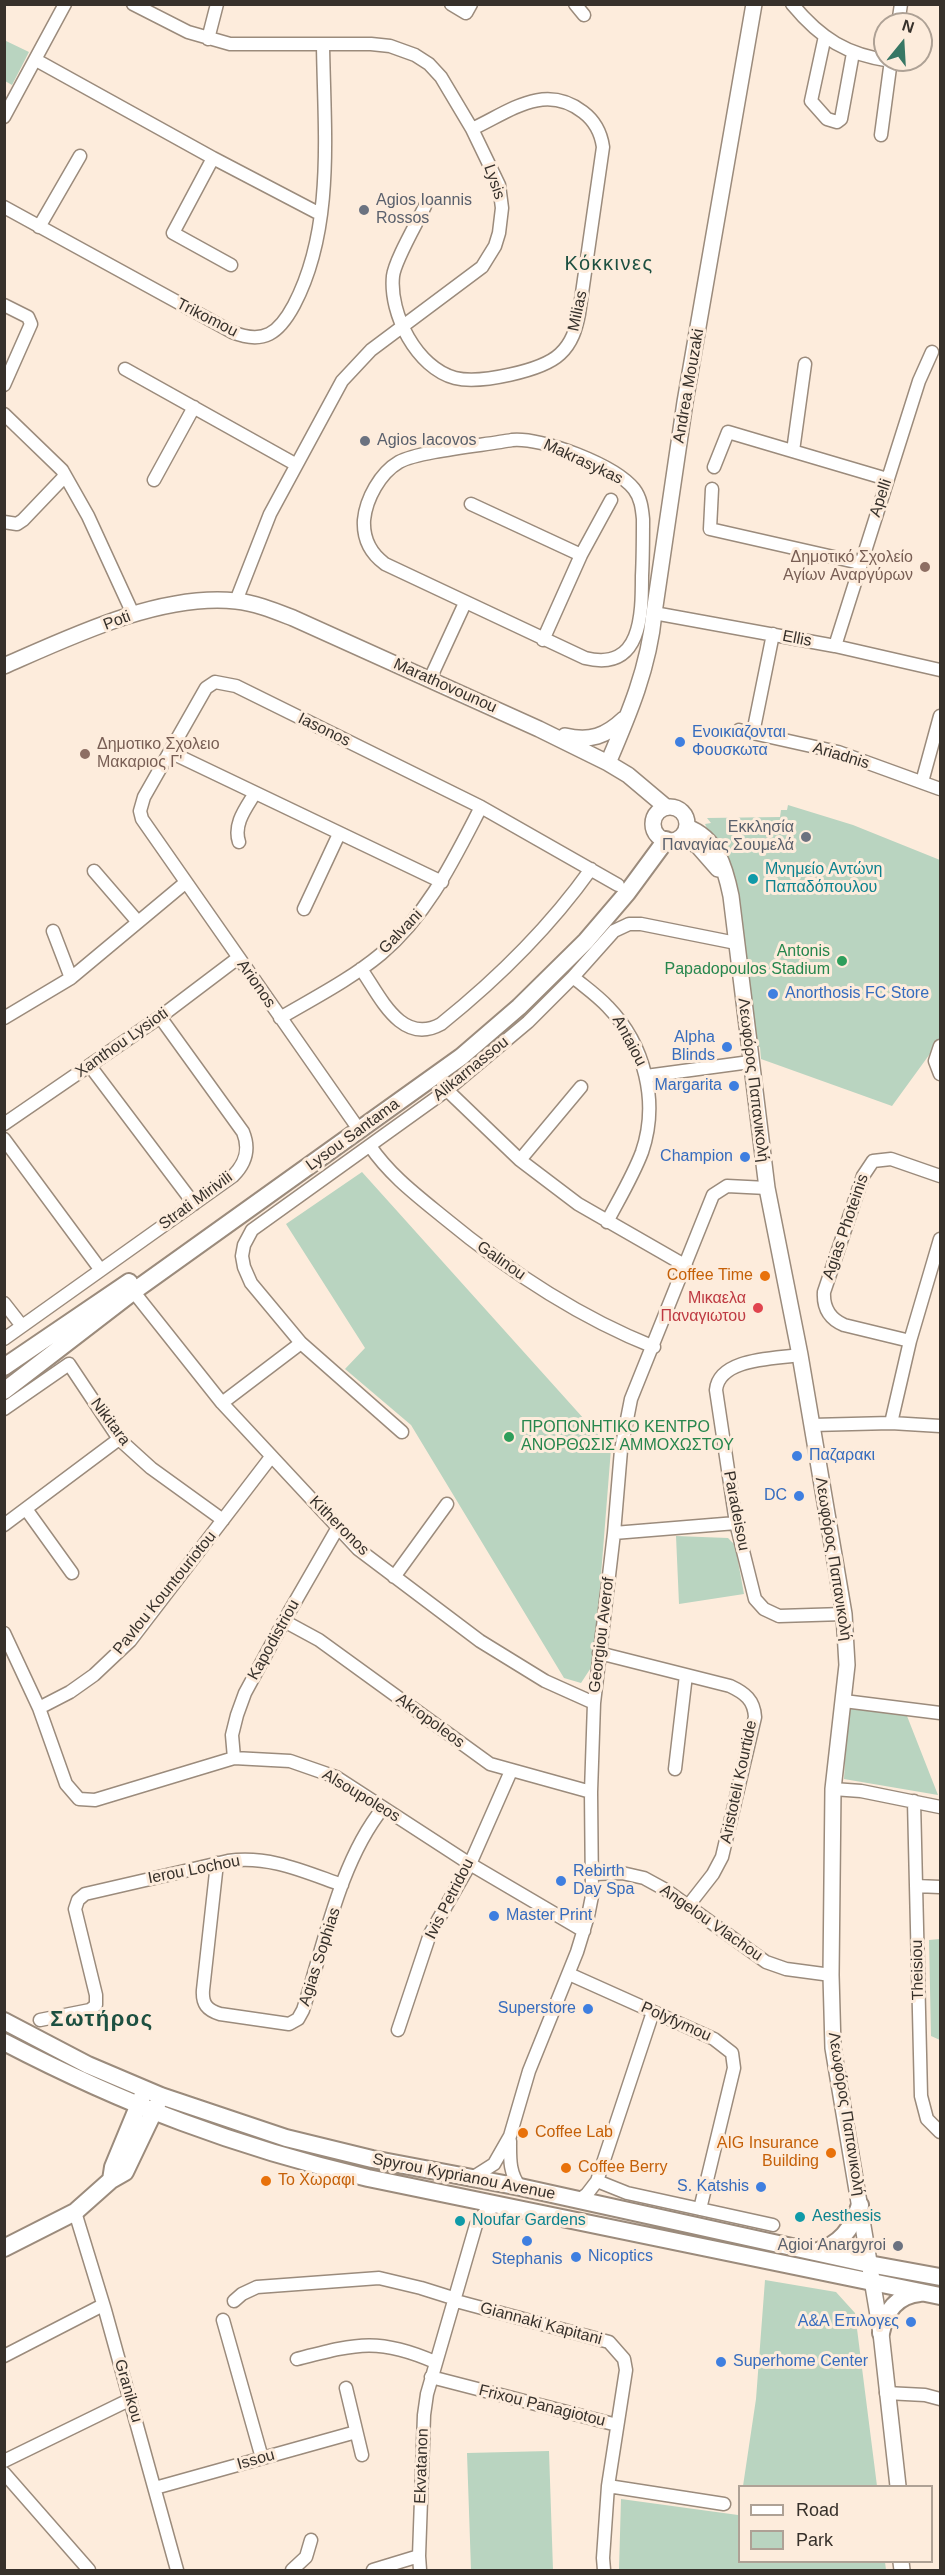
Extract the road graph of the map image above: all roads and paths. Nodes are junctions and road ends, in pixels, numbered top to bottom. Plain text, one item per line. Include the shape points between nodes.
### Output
1 (65, 4) edge
2 (133, 4) edge
3 (217, 4) edge
4 (451, 4) edge
5 (471, 4) edge
6 (575, 4) edge
7 (754, 4) edge
8 (792, 4) edge
9 (584, 15) dead end
10 (825, 36) junction
11 (208, 39) junction
12 (323, 44) junction
13 (853, 53) junction
14 (873, 57) edge
15 (36, 60) junction
16 (890, 72) edge
17 (4, 117) edge
18 (472, 129) junction
19 (881, 135) dead end
20 (80, 156) dead end
21 (213, 158) junction
22 (425, 206) dead end
23 (4, 207) edge
24 (320, 214) junction
25 (39, 227) junction
26 (231, 265) dead end
27 (4, 305) edge
28 (402, 329) junction
29 (932, 352) dead end
30 (805, 364) dead end
31 (125, 369) dead end
32 (4, 386) edge
33 (194, 406) junction
34 (4, 414) edge
35 (793, 451) junction
36 (295, 464) junction
37 (714, 467) dead end
38 (65, 476) junction
39 (887, 479) junction
40 (154, 480) dead end
41 (712, 489) dead end
42 (611, 500) dead end
43 (471, 504) dead end
44 (4, 522) edge
45 (581, 555) junction
46 (860, 563) junction
47 (236, 601) junction
48 (465, 603) junction
49 (133, 614) junction
50 (654, 614) junction
51 (773, 634) junction
52 (543, 640) junction
53 (835, 646) junction
54 (7, 661) edge
55 (940, 670) edge
56 (430, 679) junction
57 (628, 714) junction
58 (940, 716) edge
59 (539, 729) junction
60 (739, 730) dead end
61 (753, 733) junction
62 (170, 752) junction
63 (608, 763) junction
64 (922, 782) junction
65 (940, 789) edge
66 (646, 790) junction
67 (255, 793) junction
68 (481, 807) junction
69 (666, 807) junction
70 (668, 831) junction
71 (339, 834) junction
72 (152, 837) joint
73 (239, 842) dead end
74 (591, 869) junction
75 (94, 871) dead end
76 (442, 882) junction
77 (185, 883) junction
78 (618, 885) junction
79 (304, 909) dead end
80 (138, 922) junction
81 (53, 931) dead end
82 (736, 943) junction
83 (238, 958) junction
84 (361, 969) junction
85 (573, 977) junction
86 (71, 978) junction
87 (160, 1017) junction
88 (4, 1018) edge
89 (280, 1018) junction
90 (940, 1046) edge
91 (750, 1062) junction
92 (90, 1066) junction
93 (940, 1074) edge
94 (646, 1076) junction
95 (581, 1087) dead end
96 (447, 1090) junction
97 (4, 1124) edge
98 (357, 1127) junction
99 (4, 1139) edge
100 (370, 1146) junction
101 (520, 1160) junction
102 (940, 1176) edge
103 (767, 1188) junction
104 (194, 1204) junction
105 (607, 1222) junction
106 (940, 1239) edge
107 (686, 1266) junction
108 (100, 1269) junction
109 (935, 1273) edge
110 (130, 1287) junction
111 (4, 1303) edge
112 (22, 1326) junction
113 (4, 1339) edge
114 (910, 1341) junction
115 (301, 1343) junction
116 (654, 1347) junction
117 (800, 1355) junction
118 (4, 1367) edge
119 (4, 1390) edge
120 (222, 1403) junction
121 (4, 1410) edge
122 (891, 1423) junction
123 (812, 1425) junction
124 (940, 1426) edge
125 (402, 1432) dead end
126 (119, 1439) junction
127 (271, 1457) junction
128 (447, 1504) dead end
129 (26, 1509) junction
130 (223, 1520) junction
131 (736, 1523) junction
132 (4, 1525) edge
133 (337, 1529) junction
134 (614, 1533) junction
135 (72, 1573) dead end
136 (394, 1577) junction
137 (844, 1614) junction
138 (284, 1621) junction
139 (4, 1633) edge
140 (599, 1653) junction
141 (686, 1675) junction
142 (844, 1701) junction
143 (594, 1703) junction
144 (39, 1708) junction
145 (940, 1713) edge
146 (234, 1758) junction
147 (675, 1769) dead end
148 (511, 1772) junction
149 (834, 1789) junction
150 (591, 1792) junction
151 (914, 1801) junction
152 (940, 1807) edge
153 (383, 1808) junction
154 (218, 1863) junction
155 (470, 1864) junction
156 (592, 1874) junction
157 (342, 1885) junction
158 (916, 1886) junction
159 (940, 1887) edge
160 (688, 1906) junction
161 (584, 1931) junction
162 (569, 1974) junction
163 (831, 1974) junction
164 (653, 2012) junction
165 (40, 2020) dead end
166 (4, 2021) edge
167 (398, 2030) dead end
168 (4, 2042) edge
169 (153, 2092) junction
170 (146, 2110) junction
171 (940, 2132) edge
172 (510, 2136) junction
173 (472, 2178) junction
174 (597, 2181) junction
175 (520, 2187) junction
176 (465, 2198) junction
177 (579, 2200) junction
178 (498, 2204) junction
179 (860, 2205) junction
180 (700, 2209) junction
181 (75, 2212) junction
182 (765, 2220) dead end
183 (476, 2225) junction
184 (4, 2248) edge
185 (814, 2252) junction
186 (869, 2264) junction
187 (940, 2277) edge
188 (872, 2283) junction
189 (932, 2294) edge
190 (456, 2300) junction
191 (234, 2301) dead end
192 (103, 2305) junction
193 (223, 2320) dead end
194 (882, 2333) junction
195 (4, 2356) edge
196 (297, 2359) dead end
197 (435, 2362) junction
198 (431, 2377) junction
199 (346, 2388) dead end
200 (886, 2393) junction
201 (940, 2399) edge
202 (130, 2400) junction
203 (617, 2425) junction
204 (356, 2432) junction
205 (362, 2454) dead end
206 (262, 2458) junction
207 (4, 2461) edge
208 (4, 2473) edge
209 (898, 2485) edge
210 (608, 2486) junction
211 (155, 2488) junction
212 (724, 2504) dead end
213 (311, 2540) dead end
214 (418, 2556) junction
215 (89, 2571) edge
216 (177, 2571) edge
217 (292, 2571) edge
218 (373, 2571) edge
219 (420, 2571) edge
220 (604, 2571) edge

1 - 15 street
2 - 11 street, Lysis
3 - 11 street
4 - 5 street via 466,13
6 - 9 street
7 - 50 street, Andrea Mouzaki via 685,402
8 - 10 street
10 - 13 street
10 - 13 street via 811,100 827,119 841,119
11 - 12 street, Lysis via 240,44
12 - 18 street, Lysis via 390,46 415,55 435,70
12 - 24 street, Trikomou via 324,178
13 - 14 street
15 - 17 street
15 - 21 street
16 - 19 street
18 - 28 street, Lysis via 499,185 502,208 495,246 482,267
18 - 28 street, Milias via 546,98 579,109 597,129 603,147 576,328 561,353 543,364 497,377 463,379 436,370
20 - 25 street
21 - 24 street
21 - 26 street via 173,233
22 - 28 street, Milias via 393,274
23 - 25 street, Trikomou
24 - 25 street, Trikomou via 313,257 300,294 281,326 258,338 232,332
27 - 32 street via 28,317 31,324
28 - 36 street, Lysis via 371,350 342,381
29 - 39 street, Apelli
30 - 35 street
31 - 33 street
33 - 36 street
33 - 40 street
34 - 38 street
35 - 37 street via 728,432
35 - 39 street
36 - 47 street, Lysis via 270,514
38 - 44 street via 23,520 17,524
38 - 49 street
39 - 46 street, Apelli
41 - 46 street via 710,529
42 - 45 street
43 - 45 street
45 - 52 street
46 - 53 street, Apelli
47 - 49 street, Poti via 186,602
47 - 56 street, Marathovounou via 293,618
48 - 52 street, Makrasykas
48 - 52 street, Makrasykas via 385,564 370,548 364,525 366,511 376,487 390,469 415,457 525,440 556,446 608,470 633,487 642,504 642,612 636,634 622,653 601,660 585,658
48 - 56 street
49 - 54 street, Poti
50 - 51 street, Ellis
50 - 57 street, Andrea Mouzaki via 651,644
51 - 53 street, Ellis
51 - 61 street
53 - 55 street, Ellis
56 - 59 street, Marathovounou
57 - 59 street via 610,731 590,739
57 - 63 street, Andrea Mouzaki
58 - 64 street
59 - 63 street, Marathovounou
60 - 61 street, Ariadnis
61 - 64 street, Ariadnis via 838,752
62 - 67 street
62 - 68 street, Iasonos via 206,688 222,681
62 - 72 street, Iasonos via 141,805 142,819
63 - 66 street, Marathovounou
64 - 65 street, Ariadnis
66 - 69 street, Marathovounou
66 - 70 street
67 - 71 street
67 - 73 street via 239,822
68 - 74 street, Iasonos
68 - 76 street, Galvani
69 - 70 street
69 - 70 street, Marathovounou via 686,816
70 - 78 main road, Lysou Santama
70 - 82 street, Λεωφόρος Παπανικολή via 704,836 722,859
70 - 98 main road, Lysou Santama via 627,893 586,941 519,1007 461,1057
71 - 76 street
71 - 79 street
72 - 77 street, Arionos
74 - 78 street, Iasonos
74 - 84 street via 564,905 510,962 462,1008 432,1029 416,1030 397,1020
75 - 80 street
76 - 84 street, Galvani via 408,927
77 - 80 street
77 - 83 street, Arionos
78 - 98 main road, Lysou Santama via 562,951 479,1029
80 - 86 street
81 - 86 street
82 - 85 street, Alikarnassou via 629,924 614,931
82 - 91 street, Λεωφόρος Παπανικολή
83 - 87 street, Xanthou Lysioti
83 - 89 street, Arionos
84 - 89 street, Galvani
85 - 94 street, Antaiou via 620,1020
85 - 96 street, Alikarnassou via 528,1022
86 - 88 street
87 - 92 street, Xanthou Lysioti
87 - 104 street, Strati Mirivili via 243,1132 246,1142 240,1168
89 - 98 street, Arionos
90 - 93 street via 935,1061
91 - 94 street
91 - 103 street, Λεωφόρος Παπανικολή
92 - 97 street, Xanthou Lysioti
92 - 104 street
94 - 105 street, Antaiou via 648,1118 642,1149
95 - 101 street
96 - 100 street, Alikarnassou
96 - 101 street
98 - 110 main road, Lysou Santama
99 - 108 street
100 - 115 street, Alikarnassou via 256,1225 244,1245 244,1267 251,1283
100 - 116 street, Galinou via 409,1190 513,1271 588,1316
101 - 105 street
102 - 114 street, Agias Photeinis via 891,1159 873,1161 862,1176 824,1292 825,1304 834,1320
103 - 107 street, Georgiou Averof via 727,1186 716,1191
103 - 117 street, Λεωφόρος Παπανικολή
104 - 108 street, Strati Mirivili
105 - 107 street
106 - 109 street
107 - 116 street, Georgiou Averof
108 - 112 street, Strati Mirivili
109 - 114 street
110 - 118 main road, Lysou Santama
110 - 119 main road, Lysou Santama
110 - 120 street, Kitheronos
111 - 112 street
112 - 113 street, Strati Mirivili
114 - 122 street
115 - 120 street
115 - 125 street, Alikarnassou
116 - 134 street, Georgiou Averof via 631,1400 621,1450
117 - 123 street, Λεωφόρος Παπανικολή
117 - 131 street, Paradeisou via 732,1367 717,1383
120 - 127 street, Kitheronos
121 - 126 street, Nikitara via 69,1364
122 - 123 street
122 - 124 street
123 - 137 street, Λεωφόρος Παπανικολή
126 - 129 street
126 - 130 street, Nikitara via 151,1468
127 - 130 street, Pavlou Kountouriotou
127 - 133 street, Kitheronos
128 - 136 street
129 - 132 street
129 - 135 street
130 - 144 street, Pavlou Kountouriotou via 130,1641 70,1692
131 - 134 street
131 - 137 street, Paradeisou via 753,1592 764,1609 785,1617
133 - 136 street, Kitheronos
133 - 138 street, Kapodistriou
134 - 140 street, Georgiou Averof
136 - 143 street, Kitheronos via 480,1641 545,1681
137 - 142 street, Λεωφόρος Παπανικολή
138 - 146 street, Kapodistriou via 237,1715 232,1735
138 - 148 street, Akropoleos via 319,1640 481,1758
139 - 144 street
140 - 141 street, Aristoteli Kourtide
140 - 143 street, Georgiou Averof
141 - 147 street
141 - 160 street, Aristoteli Kourtide via 740,1691 749,1697 755,1717 722,1857
142 - 145 street
142 - 149 street, Λεωφόρος Παπανικολή
143 - 150 street, Georgiou Averof
144 - 146 street, Alsoupoleos via 66,1784 79,1799 95,1800
146 - 153 street, Alsoupoleos via 290,1761 314,1768 336,1777
148 - 150 street, Akropoleos
148 - 155 street, Ivis Petridou
149 - 151 street
149 - 163 street, Λεωφόρος Παπανικολή
150 - 156 street, Georgiou Averof
151 - 152 street
151 - 158 street, Theisiou
153 - 155 street, Alsoupoleos
153 - 157 street, Agias Sophias via 361,1841
154 - 157 street, Ierou Lochou via 253,1859 273,1862
154 - 157 street, Agias Sophias via 202,1996 207,2008 220,2014 280,2024 298,2019
154 - 165 street, Ierou Lochou via 80,1897 76,1912 96,2005 90,2010
155 - 161 street, Alsoupoleos
155 - 167 street, Ivis Petridou via 430,1934
156 - 160 street, Angelou Vlachou via 638,1876
156 - 161 street, Georgiou Averof via 592,1896
158 - 159 street
158 - 171 street, Theisiou via 921,2096 927,2119
160 - 163 street, Angelou Vlachou via 772,1965
161 - 162 street, Georgiou Averof
162 - 164 street, Polyfymou
162 - 172 street, Georgiou Averof via 529,2071
163 - 179 street, Λεωφόρος Παπανικολή via 834,2056
164 - 174 street
164 - 180 street, Polyfymou via 714,2039 728,2048 734,2058
166 - 169 main road, Spyrou Kyprianou Avenue via 88,2065
168 - 170 main road, Spyrou Kyprianou Avenue
169 - 170 main road
169 - 173 main road, Spyrou Kyprianou Avenue via 244,2126 328,2149
170 - 176 main road, Spyrou Kyprianou Avenue via 280,2157
170 - 181 main road via 125,2172
172 - 173 street, Georgiou Averof via 494,2164
172 - 175 street, Georgiou Averof via 510,2168
173 - 175 main road, Spyrou Kyprianou Avenue
174 - 177 street
174 - 180 street via 627,2193
175 - 177 main road, Spyrou Kyprianou Avenue
176 - 178 main road, Spyrou Kyprianou Avenue
176 - 183 street via 473,2208
177 - 185 main road, Spyrou Kyprianou Avenue
178 - 183 street via 486,2211
178 - 188 main road, Spyrou Kyprianou Avenue
179 - 185 main road via 853,2223 839,2241
179 - 186 street, Λεωφόρος Παπανικολή
180 - 182 street
181 - 184 main road
181 - 192 street, Granikou
183 - 190 street, Ekvatanon
185 - 186 main road, Spyrou Kyprianou Avenue
186 - 187 main road, Spyrou Kyprianou Avenue
186 - 188 street, Λεωφόρος Παπανικολή
188 - 189 main road, Spyrou Kyprianou Avenue
188 - 194 street, Λεωφόρος Παπανικολή
189 - 194 main road via 906,2297 894,2305 885,2317
190 - 191 street, Giannaki Kapitani via 378,2278 257,2287
190 - 197 street, Ekvatanon
190 - 203 street, Giannaki Kapitani via 609,2342 624,2359 626,2370
192 - 195 street
192 - 202 street, Granikou
193 - 206 street
194 - 200 street, Λεωφόρος Παπανικολή
196 - 197 street via 366,2344 407,2349
197 - 198 street, Ekvatanon
198 - 203 street, Frixou Panagiotou
198 - 214 street, Ekvatanon via 424,2415
199 - 204 street
200 - 201 street
200 - 209 street, Λεωφόρος Παπανικολή
202 - 207 street
202 - 211 street, Granikou
203 - 210 street, Frixou Panagiotou
204 - 205 street
204 - 206 street, Issou
206 - 211 street, Issou
208 - 215 street
210 - 212 street
210 - 220 street, Frixou Panagiotou
211 - 216 street, Granikou
213 - 217 street via 303,2563
214 - 218 street
214 - 219 street, Ekvatanon

